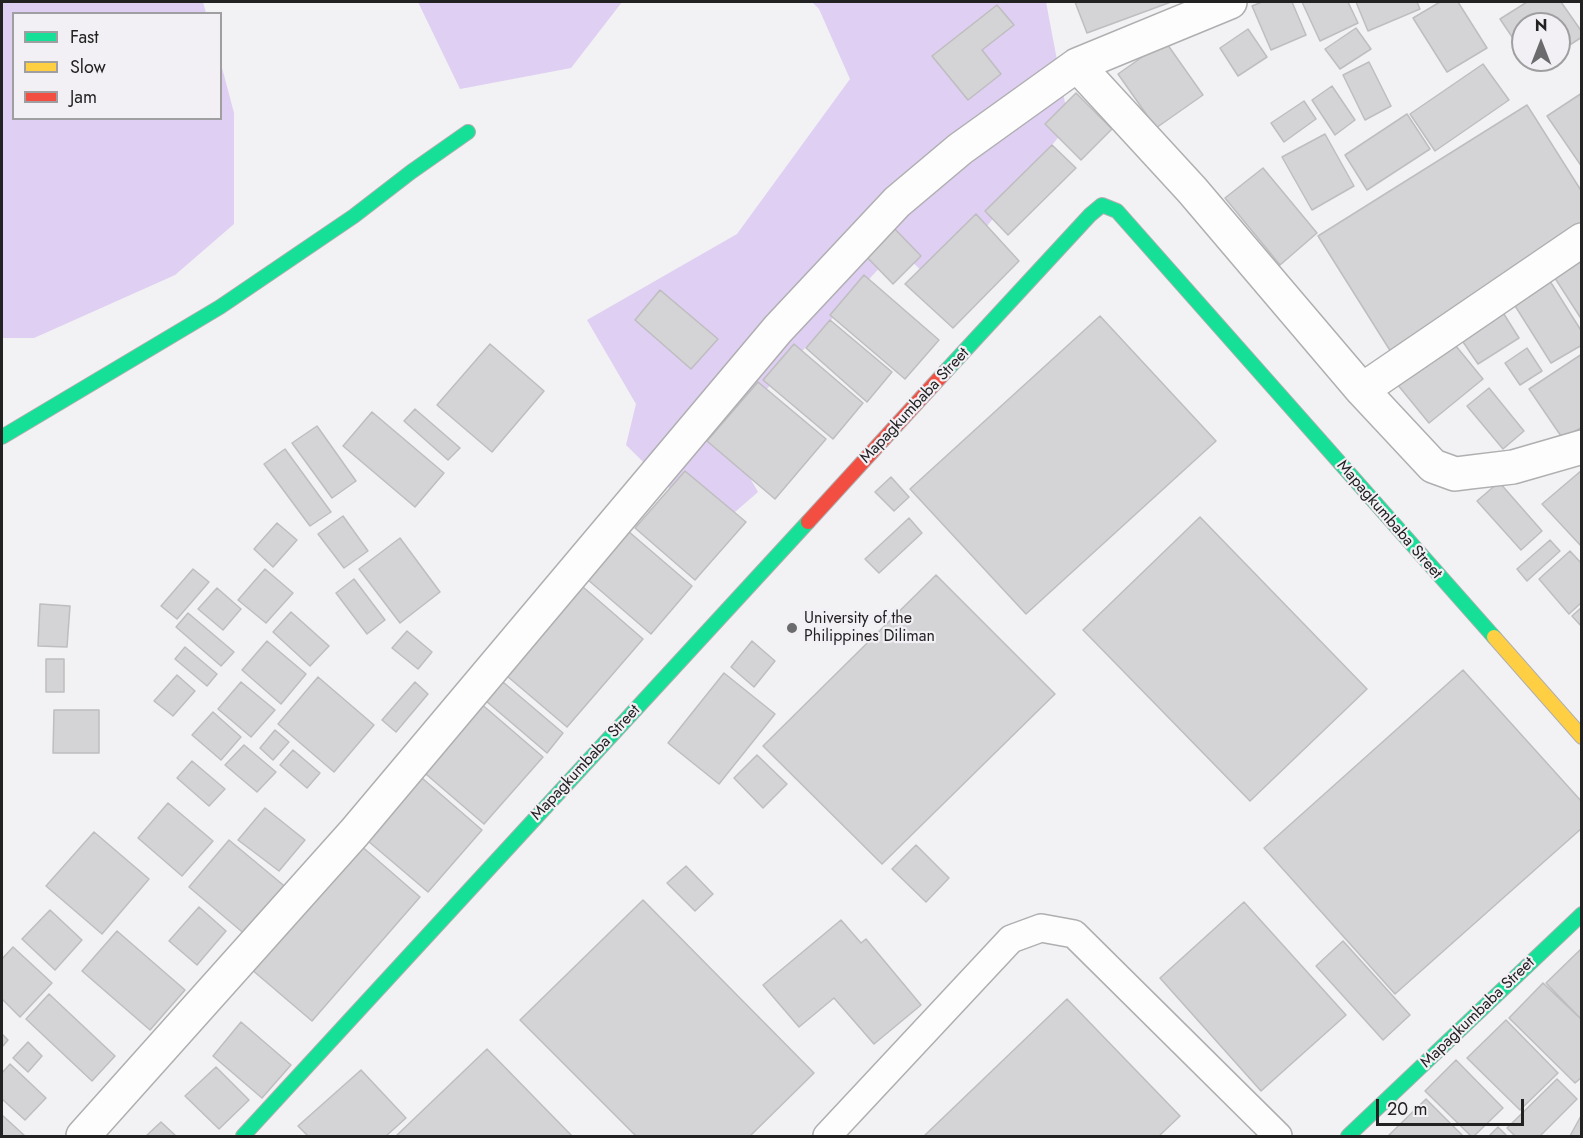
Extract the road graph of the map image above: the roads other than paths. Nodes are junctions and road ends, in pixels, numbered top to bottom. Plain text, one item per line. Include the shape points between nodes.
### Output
1 (1230, 2) edge
2 (1077, 65) junction
3 (468, 132) dead end
4 (1581, 240) edge
5 (1362, 390) junction
6 (2, 437) edge
7 (1581, 447) edge
8 (1581, 737) edge
9 (1581, 914) edge
10 (83, 1137) edge
11 (243, 1137) edge
12 (827, 1137) edge
13 (1278, 1137) edge
14 (1348, 1137) edge

1 - 2 street
2 - 5 street via 1192,190
2 - 10 street via 960,149 897,202 778,330 354,833
3 - 6 street via 220,307
4 - 5 street
5 - 7 street via 1433,466 1455,474 1513,467
8 - 11 street, Mapagkumbaba Street via 1117,211 1102,205
9 - 14 street, Mapagkumbaba Street
12 - 13 lane via 1011,939 1041,928 1074,934

